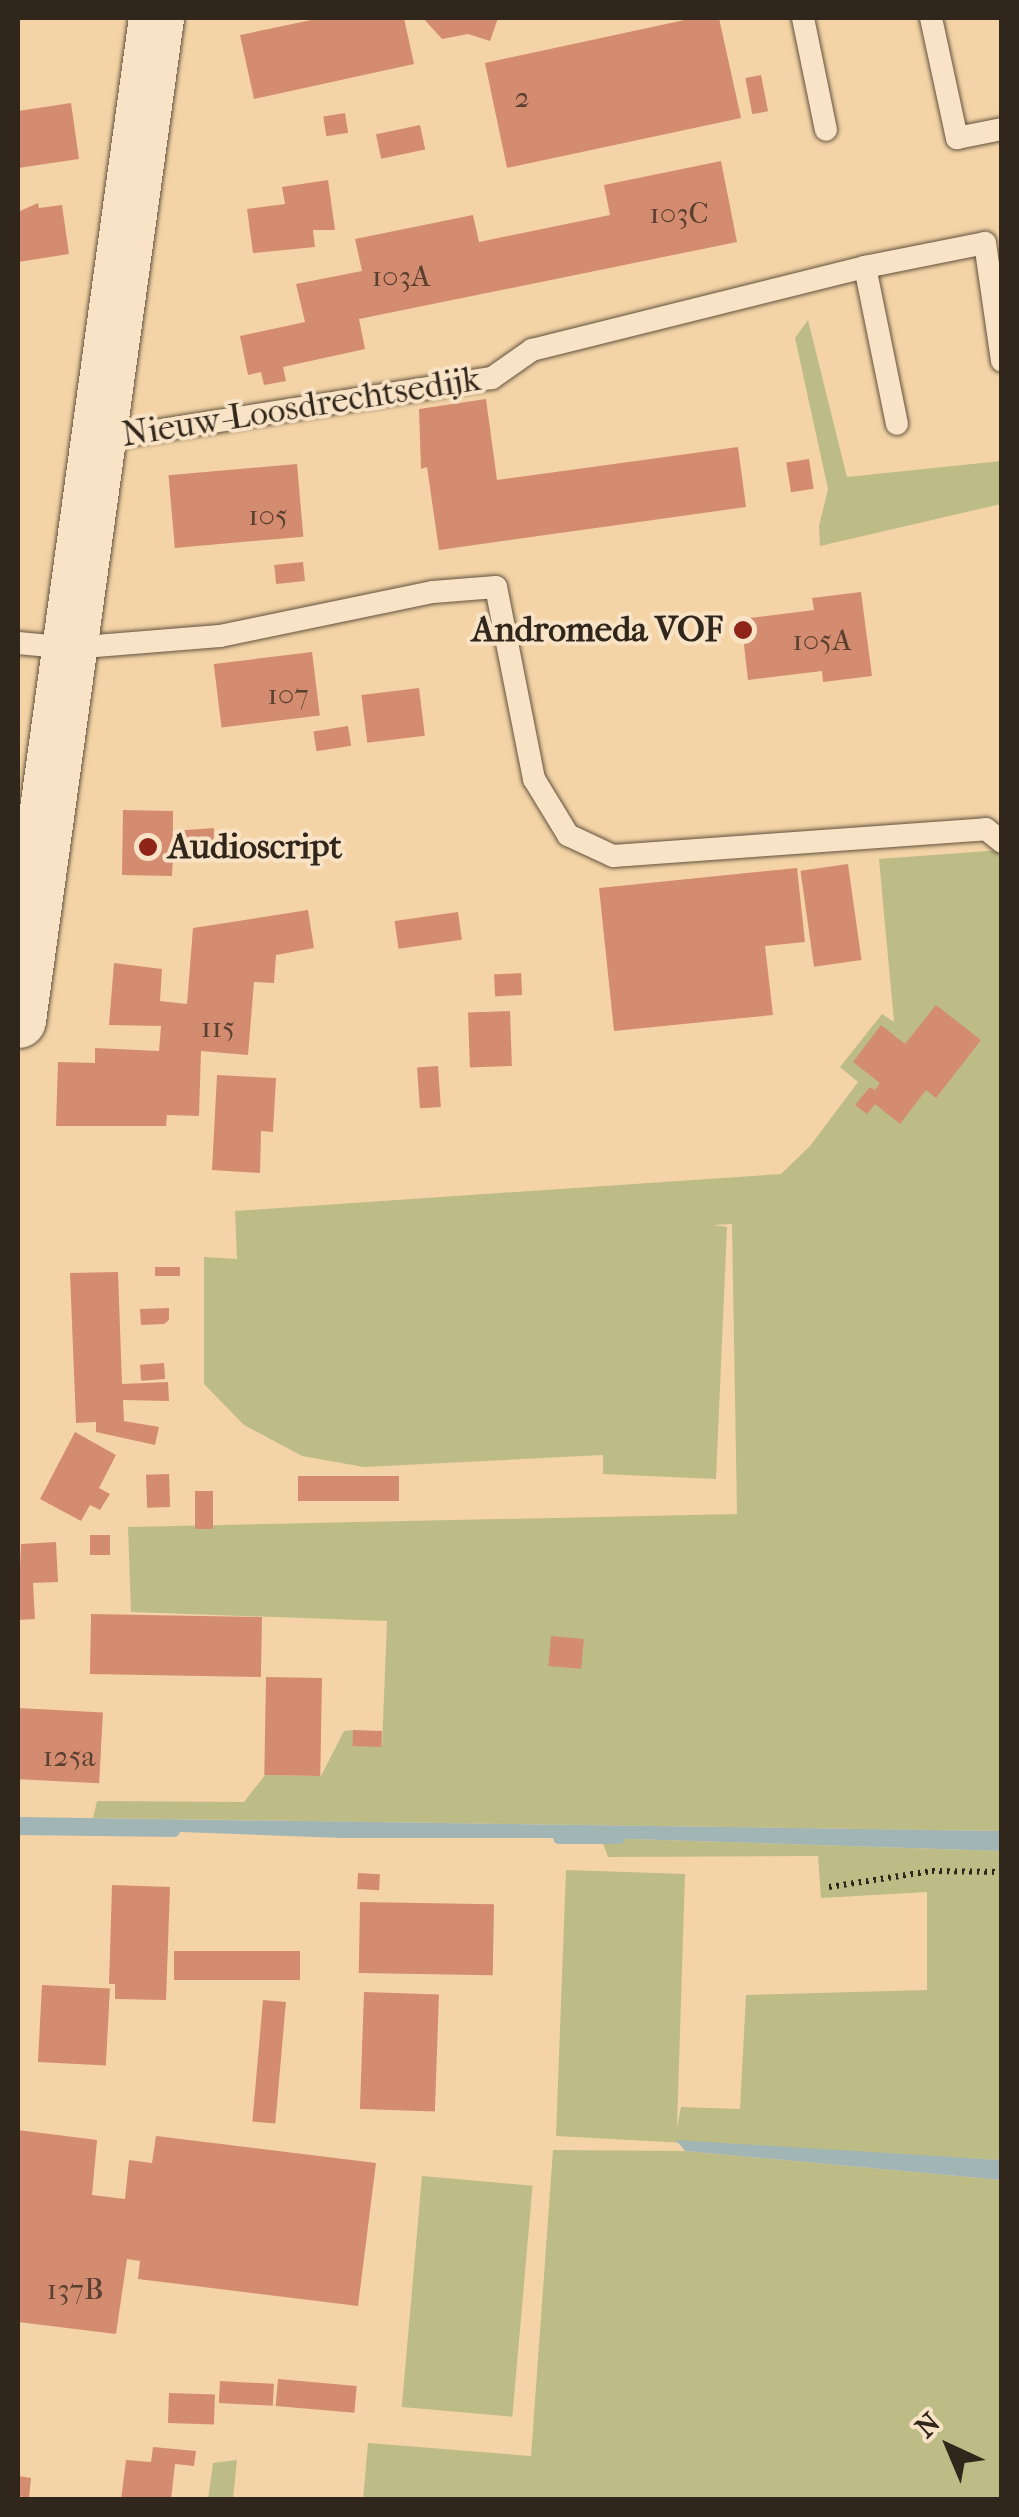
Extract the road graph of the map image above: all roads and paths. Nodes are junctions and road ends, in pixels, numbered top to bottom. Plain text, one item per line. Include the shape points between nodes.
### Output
1 (156, 18) edge
2 (803, 18) edge
3 (931, 18) edge
4 (1002, 129) edge
5 (826, 130) dead end
6 (865, 267) junction
7 (1002, 362) edge
8 (896, 424) dead end
9 (99, 440) junction
10 (18, 643) edge
11 (72, 648) junction
12 (1002, 842) edge
13 (18, 1020) edge
14 (1002, 1872) edge
15 (829, 1888) dead end

1 - 9 street, Nieuw-Loosdrechtsedijk
2 - 5 lane
3 - 4 lane via 957,138
6 - 7 lane, Nieuw-Loosdrechtsedijk via 985,243
6 - 8 lane
6 - 9 lane, Nieuw-Loosdrechtsedijk via 532,350 492,378
9 - 11 street, Nieuw-Loosdrechtsedijk
10 - 11 lane
11 - 12 lane via 220,636 432,592 496,588 534,779 568,835 613,856 986,829
11 - 13 street, Nieuw-Loosdrechtsedijk
14 - 15 path via 932,1871

